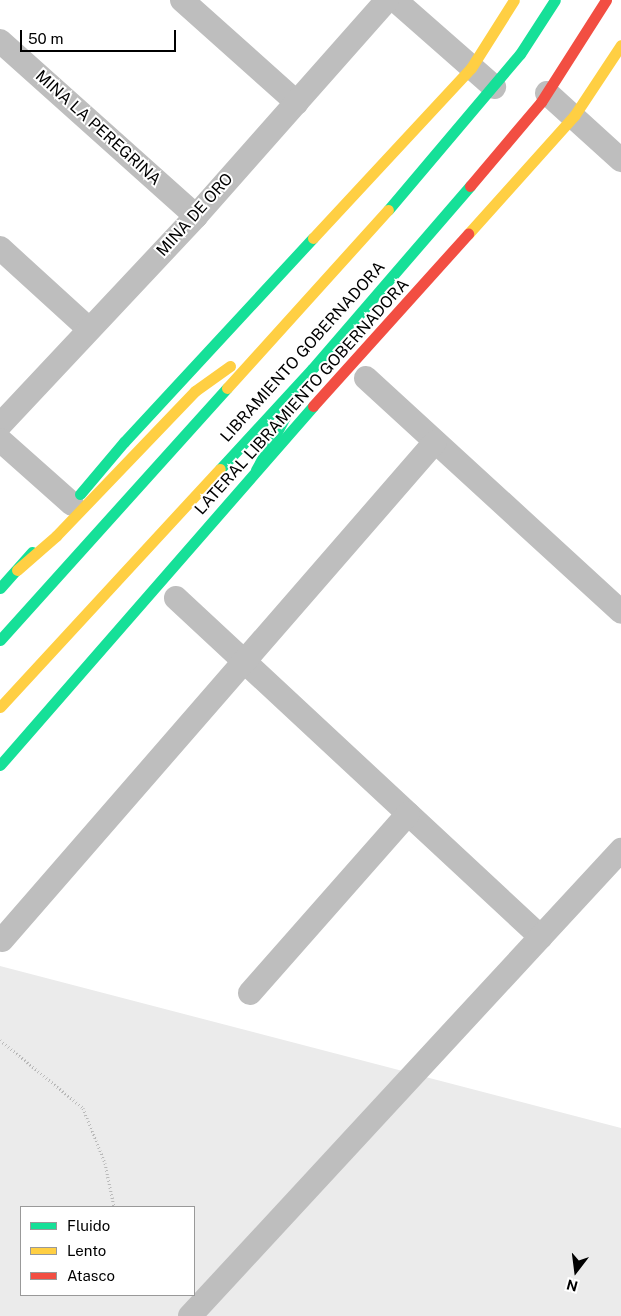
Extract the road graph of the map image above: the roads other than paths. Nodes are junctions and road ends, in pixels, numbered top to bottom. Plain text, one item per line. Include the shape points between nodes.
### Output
1 (182, 0) edge
2 (387, 0) edge
3 (395, 0) edge
4 (514, 0) edge
5 (555, 0) edge
6 (606, 0) edge
7 (0, 41) edge
8 (621, 44) edge
9 (471, 68) junction
10 (494, 87) junction
11 (547, 93) junction
12 (297, 103) junction
13 (574, 116) junction
14 (621, 160) edge
15 (196, 216) junction
16 (0, 248) edge
17 (88, 329) junction
18 (274, 334) junction
19 (312, 369) junction
20 (366, 378) dead end
21 (0, 425) edge
22 (0, 440) edge
23 (435, 442) junction
24 (256, 470) junction
25 (72, 504) junction
26 (17, 570) junction
27 (0, 588) edge
28 (176, 598) dead end
29 (621, 612) edge
30 (0, 640) edge
31 (244, 662) junction
32 (0, 707) edge
33 (0, 765) edge
34 (408, 814) junction
35 (621, 850) edge
36 (541, 937) junction
37 (2, 940) dead end
38 (250, 993) dead end
39 (190, 1316) edge

1 - 12 street
2 - 12 street, MINA DE ORO
3 - 9 street
4 - 9 main road
5 - 10 main road, LIBRAMIENTO GOBERNADORA
6 - 11 main road, LIBRAMIENTO GOBERNADORA
7 - 15 street, MINA LA PEREGRINA
8 - 13 main road, LATERAL LIBRAMIENTO GOBERNADORA
9 - 10 street
9 - 25 main road via 124,442
10 - 18 main road, LIBRAMIENTO GOBERNADORA via 423,171
11 - 13 street
11 - 19 main road, LIBRAMIENTO GOBERNADORA
12 - 15 street, MINA DE ORO
13 - 14 street
13 - 24 main road, LATERAL LIBRAMIENTO GOBERNADORA
15 - 17 street, MINA DE ORO
16 - 17 street
17 - 21 street, MINA DE ORO
18 - 26 main road via 195,391 56,536
18 - 30 main road, LIBRAMIENTO GOBERNADORA
19 - 24 main road
19 - 32 main road, LIBRAMIENTO GOBERNADORA
20 - 23 street
22 - 25 street
23 - 29 street
23 - 31 street
24 - 33 main road, LATERAL LIBRAMIENTO GOBERNADORA
25 - 26 main road
26 - 27 main road
28 - 31 street
31 - 34 street
31 - 37 street
34 - 36 street
34 - 38 street
35 - 36 street
36 - 39 street

